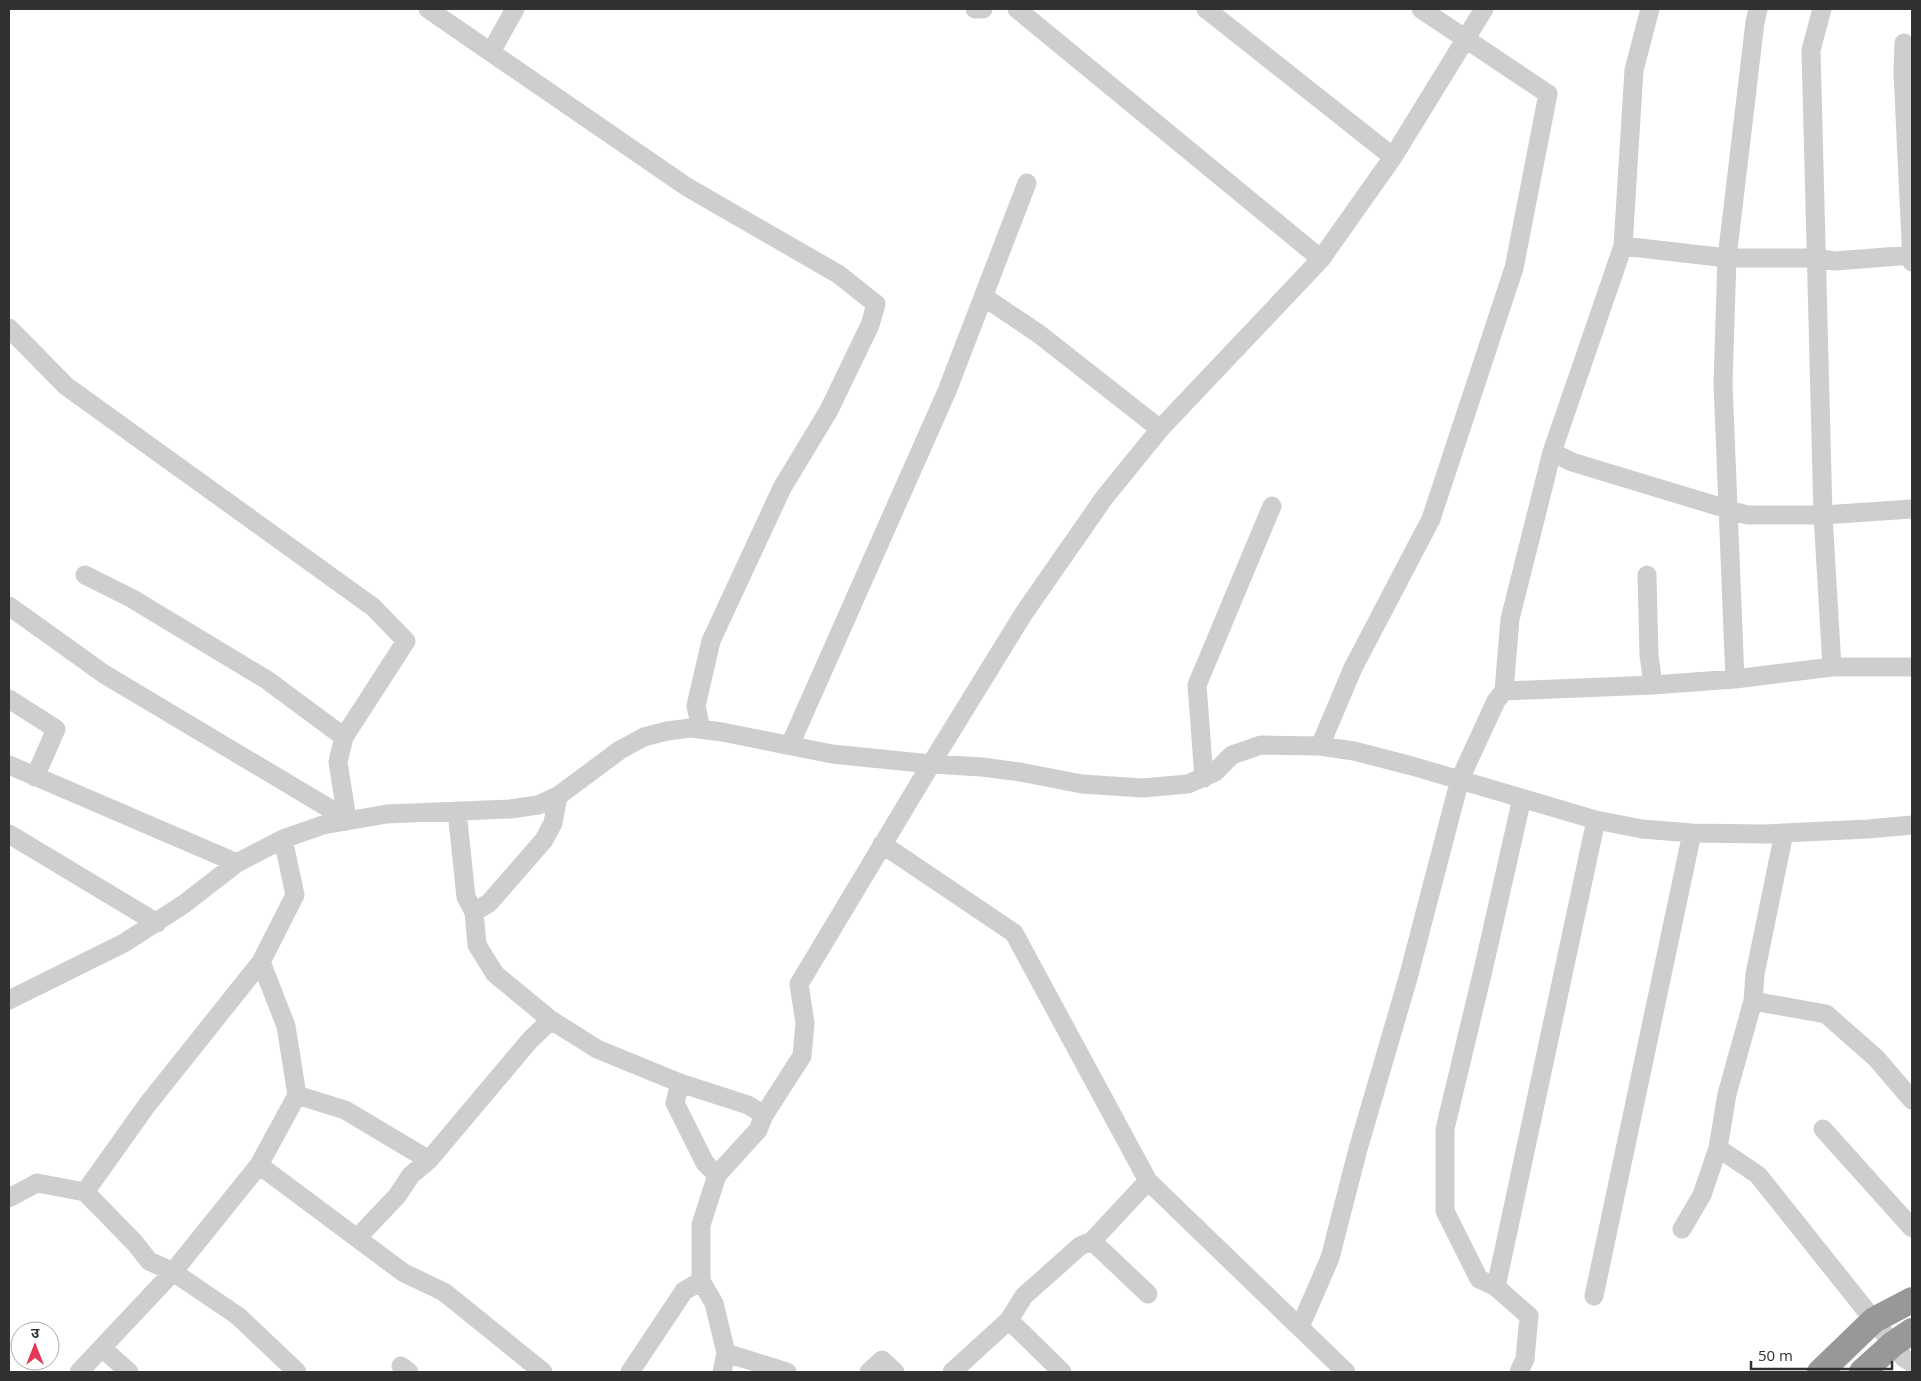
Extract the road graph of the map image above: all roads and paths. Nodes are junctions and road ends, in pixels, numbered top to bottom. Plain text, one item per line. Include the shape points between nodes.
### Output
1 (428, 9) edge
2 (515, 9) edge
3 (976, 9) edge
4 (983, 9) edge
5 (1017, 9) edge
6 (1206, 9) edge
7 (1421, 9) edge
8 (1484, 9) edge
9 (1650, 9) edge
10 (1758, 9) edge
11 (1822, 9) edge
12 (1466, 38) junction
13 (1904, 43) dead end
14 (490, 52) junction
15 (1910, 139) edge
16 (1393, 157) junction
17 (1027, 183) dead end
18 (1623, 246) junction
19 (1912, 255) edge
20 (1727, 258) junction
21 (1815, 258) junction
22 (1321, 259) junction
23 (1912, 262) edge
24 (984, 297) junction
25 (9, 328) edge
26 (1160, 429) junction
27 (1552, 452) junction
28 (1272, 506) dead end
29 (1727, 509) junction
30 (1912, 509) edge
31 (1823, 515) junction
32 (85, 575) dead end
33 (1647, 575) dead end
34 (9, 606) edge
35 (1832, 667) junction
36 (1912, 667) edge
37 (1735, 679) junction
38 (1653, 685) junction
39 (1504, 691) junction
40 (9, 699) edge
41 (700, 729) junction
42 (344, 737) junction
43 (790, 746) junction
44 (1320, 746) junction
45 (931, 764) junction
46 (9, 765) edge
47 (35, 777) junction
48 (1204, 778) junction
49 (1460, 779) junction
50 (558, 796) junction
51 (1522, 798) junction
52 (457, 811) junction
53 (347, 820) junction
54 (1596, 820) junction
55 (1912, 825) edge
56 (1692, 833) junction
57 (1784, 833) junction
58 (9, 834) edge
59 (283, 838) junction
60 (882, 844) junction
61 (237, 863) junction
62 (474, 912) junction
63 (157, 923) junction
64 (261, 962) junction
65 (9, 1000) edge
66 (1753, 1001) junction
67 (551, 1020) junction
68 (680, 1083) junction
69 (297, 1096) junction
70 (1912, 1100) edge
71 (764, 1115) junction
72 (1823, 1128) dead end
73 (1718, 1148) junction
74 (428, 1160) junction
75 (259, 1165) junction
76 (718, 1175) junction
77 (1148, 1181) junction
78 (85, 1192) junction
79 (9, 1198) edge
80 (1912, 1228) edge
81 (1682, 1229) dead end
82 (358, 1237) junction
83 (1092, 1241) junction
84 (173, 1272) junction
85 (701, 1281) junction
86 (1496, 1286) junction
87 (1148, 1294) dead end
88 (1594, 1296) dead end
89 (1912, 1300) edge
90 (1009, 1320) junction
91 (1874, 1320) junction
92 (1300, 1327) junction
93 (1903, 1338) edge
94 (102, 1348) junction
95 (726, 1353) junction
96 (1912, 1363) edge
97 (79, 1372) edge
98 (129, 1372) edge
99 (296, 1372) edge
100 (543, 1372) edge
101 (630, 1372) edge
102 (722, 1372) edge
103 (787, 1372) edge
104 (869, 1372) edge
105 (895, 1372) edge
106 (952, 1372) edge
107 (1062, 1372) edge
108 (1346, 1372) edge
109 (1519, 1372) edge
110 (1820, 1372) edge
111 (1862, 1372) edge

1 - 14 street
2 - 14 street
3 - 4 street
5 - 22 street
6 - 16 street
7 - 12 street
8 - 12 street
9 - 18 street via 1634,70
10 - 20 street
11 - 21 street via 1811,50
12 - 16 street
12 - 44 street via 1548,94 1514,268 1431,520 1352,668
13 - 15 street via 1903,73
14 - 41 street via 687,187 838,274 876,304 870,325 829,410 782,488 711,641 696,706
15 - 19 street
16 - 22 street
17 - 24 street
18 - 20 street
18 - 27 street
19 - 21 street via 1835,261
19 - 23 street
20 - 21 street
20 - 29 street via 1723,384
21 - 31 street
22 - 26 street
24 - 26 street via 1039,334
24 - 43 street via 947,392
25 - 42 street via 66,386 373,607 406,641
26 - 45 street via 1104,498 1024,613
27 - 29 street via 1572,462
27 - 39 street via 1510,619
28 - 48 street via 1197,685
29 - 31 street via 1747,515
29 - 37 street
30 - 31 street
31 - 35 street
32 - 42 street via 131,598 267,680
33 - 38 street
34 - 53 street via 104,674
35 - 36 street
35 - 37 street
37 - 38 street
38 - 39 street
39 - 49 street
40 - 47 street via 56,729
41 - 43 street
41 - 50 street via 667,730 644,737 620,750
42 - 53 street via 338,762
43 - 45 street via 832,754
44 - 48 street via 1261,745 1246,749
44 - 49 street via 1354,751
45 - 48 street via 982,767 1112,787 1188,784
45 - 60 street
46 - 47 street
47 - 61 street
49 - 51 street
49 - 92 street via 1330,1258
50 - 52 street via 538,805 510,810
50 - 62 street via 553,823 544,840 489,903
51 - 54 street
51 - 86 street via 1445,1128 1445,1211 1479,1279
52 - 53 street via 387,814
52 - 62 street via 466,897
53 - 59 street
54 - 56 street
54 - 86 street
55 - 57 street
56 - 57 street
56 - 88 street
57 - 66 street via 1755,974
58 - 63 street
59 - 61 street
59 - 64 street via 296,895
60 - 71 street via 799,984 805,1023 802,1056
60 - 77 street via 1014,933
61 - 63 street
62 - 67 street via 477,945 495,974
63 - 65 street via 124,943
64 - 69 street via 286,1026
64 - 78 street via 147,1104
66 - 70 street via 1826,1014 1876,1058
66 - 73 street via 1727,1094
67 - 68 street via 596,1049
67 - 74 street via 530,1040
68 - 71 street via 748,1104
68 - 76 street via 675,1103 705,1163
69 - 74 street via 345,1110
69 - 75 street
71 - 76 street via 758,1130
72 - 80 street
73 - 81 street via 1702,1195
73 - 91 street via 1758,1175
74 - 82 street via 410,1175 397,1196
75 - 82 street
75 - 84 street
76 - 85 street via 701,1225
77 - 83 street
77 - 92 street
78 - 79 street via 37,1182
78 - 84 street via 149,1261
82 - 100 street via 404,1273 444,1292
83 - 87 street
83 - 90 street via 1080,1246 1024,1296
84 - 94 street
84 - 99 street via 238,1316
85 - 95 street via 714,1303
85 - 101 street via 684,1291
86 - 109 street via 1529,1316 1525,1359
89 - 91 highway
90 - 106 street
90 - 107 street
91 - 93 street
91 - 110 highway
92 - 108 street
93 - 96 street via 1904,1358
93 - 111 highway
94 - 97 street
94 - 98 street
95 - 102 street
95 - 103 street
104 - 105 street via 882,1360

